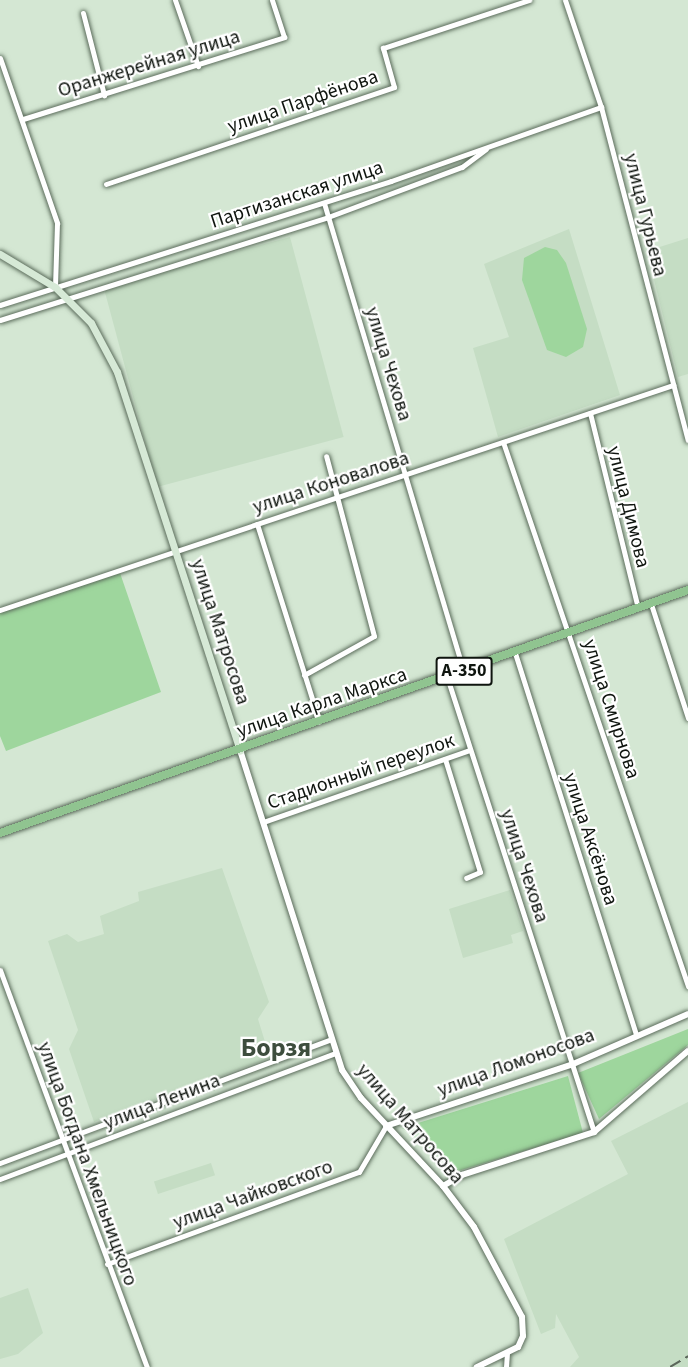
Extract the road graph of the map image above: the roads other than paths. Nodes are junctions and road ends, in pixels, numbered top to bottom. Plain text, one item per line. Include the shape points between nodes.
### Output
1 (175, 0) edge
2 (272, 0) edge
3 (529, 0) edge
4 (565, 0) edge
5 (83, 13) dead end
6 (0, 58) edge
7 (198, 66) junction
8 (105, 94) junction
9 (601, 107) junction
10 (23, 119) junction
11 (490, 146) junction
12 (106, 184) dead end
13 (324, 203) junction
14 (328, 217) junction
15 (0, 254) edge
16 (55, 287) junction
17 (66, 299) junction
18 (0, 305) edge
19 (0, 320) edge
20 (673, 385) junction
21 (590, 413) junction
22 (688, 440) edge
23 (503, 442) junction
24 (326, 456) dead end
25 (406, 474) junction
26 (337, 497) junction
27 (257, 524) junction
28 (177, 551) junction
29 (688, 590) edge
30 (651, 604) junction
31 (638, 608) junction
32 (0, 610) edge
33 (570, 633) junction
34 (515, 653) junction
35 (463, 671) junction
36 (304, 675) junction
37 (447, 677) junction
38 (688, 718) edge
39 (319, 721) junction
40 (240, 750) junction
41 (470, 750) junction
42 (445, 759) junction
43 (262, 822) junction
44 (0, 833) edge
45 (466, 878) dead end
46 (0, 970) edge
47 (688, 986) edge
48 (688, 1014) edge
49 (636, 1034) junction
50 (331, 1039) junction
51 (688, 1051) edge
52 (335, 1053) junction
53 (573, 1064) junction
54 (386, 1126) junction
55 (594, 1132) junction
56 (61, 1141) junction
57 (66, 1155) junction
58 (0, 1163) edge
59 (0, 1179) edge
60 (443, 1186) junction
61 (107, 1264) junction
62 (507, 1353) junction
63 (147, 1367) edge
64 (477, 1367) edge
65 (506, 1367) edge

1 - 7 street
2 - 7 street, Оранжерейная улица via 285,37
3 - 12 street, улица Парфёнова via 383,48 394,87
4 - 9 street, улица Гурьева
5 - 8 street
6 - 10 street
7 - 8 street, Оранжерейная улица
8 - 10 street, Оранжерейная улица
9 - 11 street, Партизанская улица
9 - 20 street, улица Гурьева
10 - 16 street via 57,223
11 - 13 street, Партизанская улица
11 - 14 street via 462,167
13 - 14 street, улица Чехова
13 - 16 street, Партизанская улица
14 - 17 street
14 - 25 street, улица Чехова
15 - 16 main road, улица Матросова
16 - 17 main road, улица Матросова
16 - 18 street, Партизанская улица
17 - 19 street
17 - 28 main road, улица Матросова via 91,323 117,372
20 - 21 street, улица Коновалова
20 - 22 street, улица Гурьева
21 - 23 street, улица Коновалова
21 - 31 street, улица Димова
23 - 25 street, улица Коновалова
23 - 33 street, улица Смирнова
24 - 26 street
25 - 26 street, улица Коновалова
25 - 35 street, улица Чехова
26 - 27 street, улица Коновалова
26 - 36 street via 374,636
27 - 28 street, улица Коновалова
27 - 36 street
28 - 32 street, улица Коновалова
28 - 40 main road, улица Матросова
29 - 30 highway, улица Карла Маркса / А-350
30 - 31 highway, улица Карла Маркса / А-350
30 - 38 street
31 - 33 highway, улица Карла Маркса / А-350
33 - 34 highway, улица Карла Маркса / А-350
33 - 47 street, улица Смирнова
34 - 35 highway, улица Карла Маркса / А-350
34 - 49 street, улица Аксёнова
35 - 37 highway, улица Карла Маркса / А-350
36 - 39 street
37 - 39 highway, улица Карла Маркса / А-350
37 - 41 street, улица Чехова
39 - 40 highway, улица Карла Маркса / А-350
40 - 43 street, улица Матросова
40 - 44 highway, улица Карла Маркса / А-350
41 - 42 street, Стадионный переулок
41 - 53 street, улица Чехова
42 - 43 street, Стадионный переулок
42 - 45 street via 480,872
43 - 50 street, улица Матросова
46 - 56 street, улица Богдана Хмельницкого
48 - 49 street, улица Ломоносова
49 - 53 street, улица Ломоносова
50 - 52 street, улица Матросова
50 - 56 street, улица Ленина
51 - 55 street
52 - 54 street, улица Матросова via 353,1087
52 - 57 street, улица Ленина
53 - 54 street, улица Ломоносова
53 - 55 street, улица Чехова
54 - 60 street, улица Матросова
54 - 61 street, улица Чайковского via 359,1172
55 - 60 street via 462,1175
56 - 57 street, улица Богдана Хмельницкого
56 - 58 street, улица Ленина
57 - 59 street, улица Ленина
57 - 61 street, улица Богдана Хмельницкого
60 - 62 street, улица Матросова via 474,1227 522,1317 523,1336 518,1347
61 - 63 street, улица Богдана Хмельницкого
62 - 64 street
62 - 65 street

